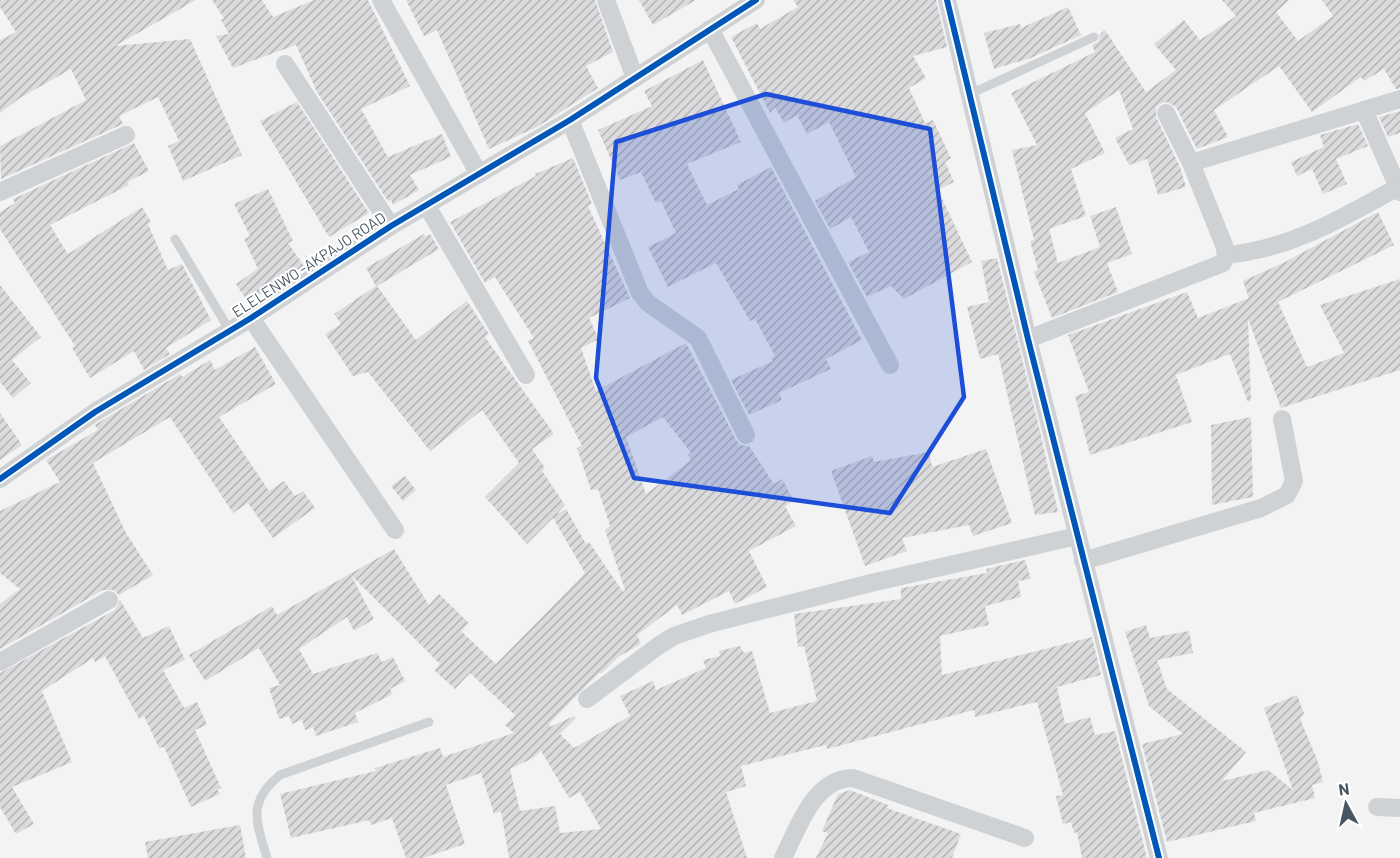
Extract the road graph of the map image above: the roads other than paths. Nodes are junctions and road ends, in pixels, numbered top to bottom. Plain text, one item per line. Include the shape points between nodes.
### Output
1 (381, 0) edge
2 (606, 0) edge
3 (756, 0) edge
4 (947, 0) edge
5 (710, 29) junction
6 (1094, 37) dead end
7 (285, 64) dead end
8 (635, 78) junction
9 (970, 94) junction
10 (1400, 99) edge
11 (1364, 110) junction
12 (1166, 113) dead end
13 (570, 120) junction
14 (126, 135) dead end
15 (1191, 163) junction
16 (479, 174) junction
17 (1399, 189) edge
18 (0, 192) edge
19 (427, 206) junction
20 (391, 226) junction
21 (175, 239) dead end
22 (1226, 255) junction
23 (251, 318) junction
24 (230, 331) junction
25 (1028, 339) junction
26 (890, 365) dead end
27 (526, 375) dead end
28 (1282, 419) dead end
29 (746, 435) dead end
30 (0, 479) edge
31 (395, 530) dead end
32 (1077, 536) junction
33 (1083, 561) junction
34 (109, 600) dead end
35 (0, 662) edge
36 (587, 699) dead end
37 (429, 722) dead end
38 (1377, 807) dead end
39 (1400, 808) edge
40 (1025, 838) dead end
41 (267, 858) edge
42 (783, 858) edge
43 (1159, 858) edge

1 - 16 street
2 - 8 street
3 - 5 street, ELELENWO -AKPAJO ROAD
4 - 9 street
5 - 8 street, ELELENWO -AKPAJO ROAD
5 - 26 street
6 - 9 lane
7 - 20 street
8 - 13 street, ELELENWO -AKPAJO ROAD
9 - 25 street
10 - 11 street
11 - 15 street
11 - 17 street
12 - 15 street
13 - 16 street, ELELENWO -AKPAJO ROAD
13 - 29 street via 640,293 698,338
14 - 18 street
15 - 22 street
16 - 19 street, ELELENWO -AKPAJO ROAD
17 - 22 street via 1289,242 1257,252
19 - 20 street, ELELENWO -AKPAJO ROAD
19 - 27 street
20 - 23 street, ELELENWO -AKPAJO ROAD
21 - 24 lane
22 - 25 street via 1223,263
23 - 24 street, ELELENWO -AKPAJO ROAD
23 - 31 street
24 - 30 street, ELELENWO -AKPAJO ROAD via 95,412
25 - 32 street
28 - 33 street via 1294,482 1287,495 1261,508
32 - 33 street
32 - 36 street via 709,624 674,636
33 - 43 street
34 - 35 street
37 - 41 lane via 280,775 263,788 256,810
38 - 39 street
40 - 42 street via 853,778 842,778 818,793

